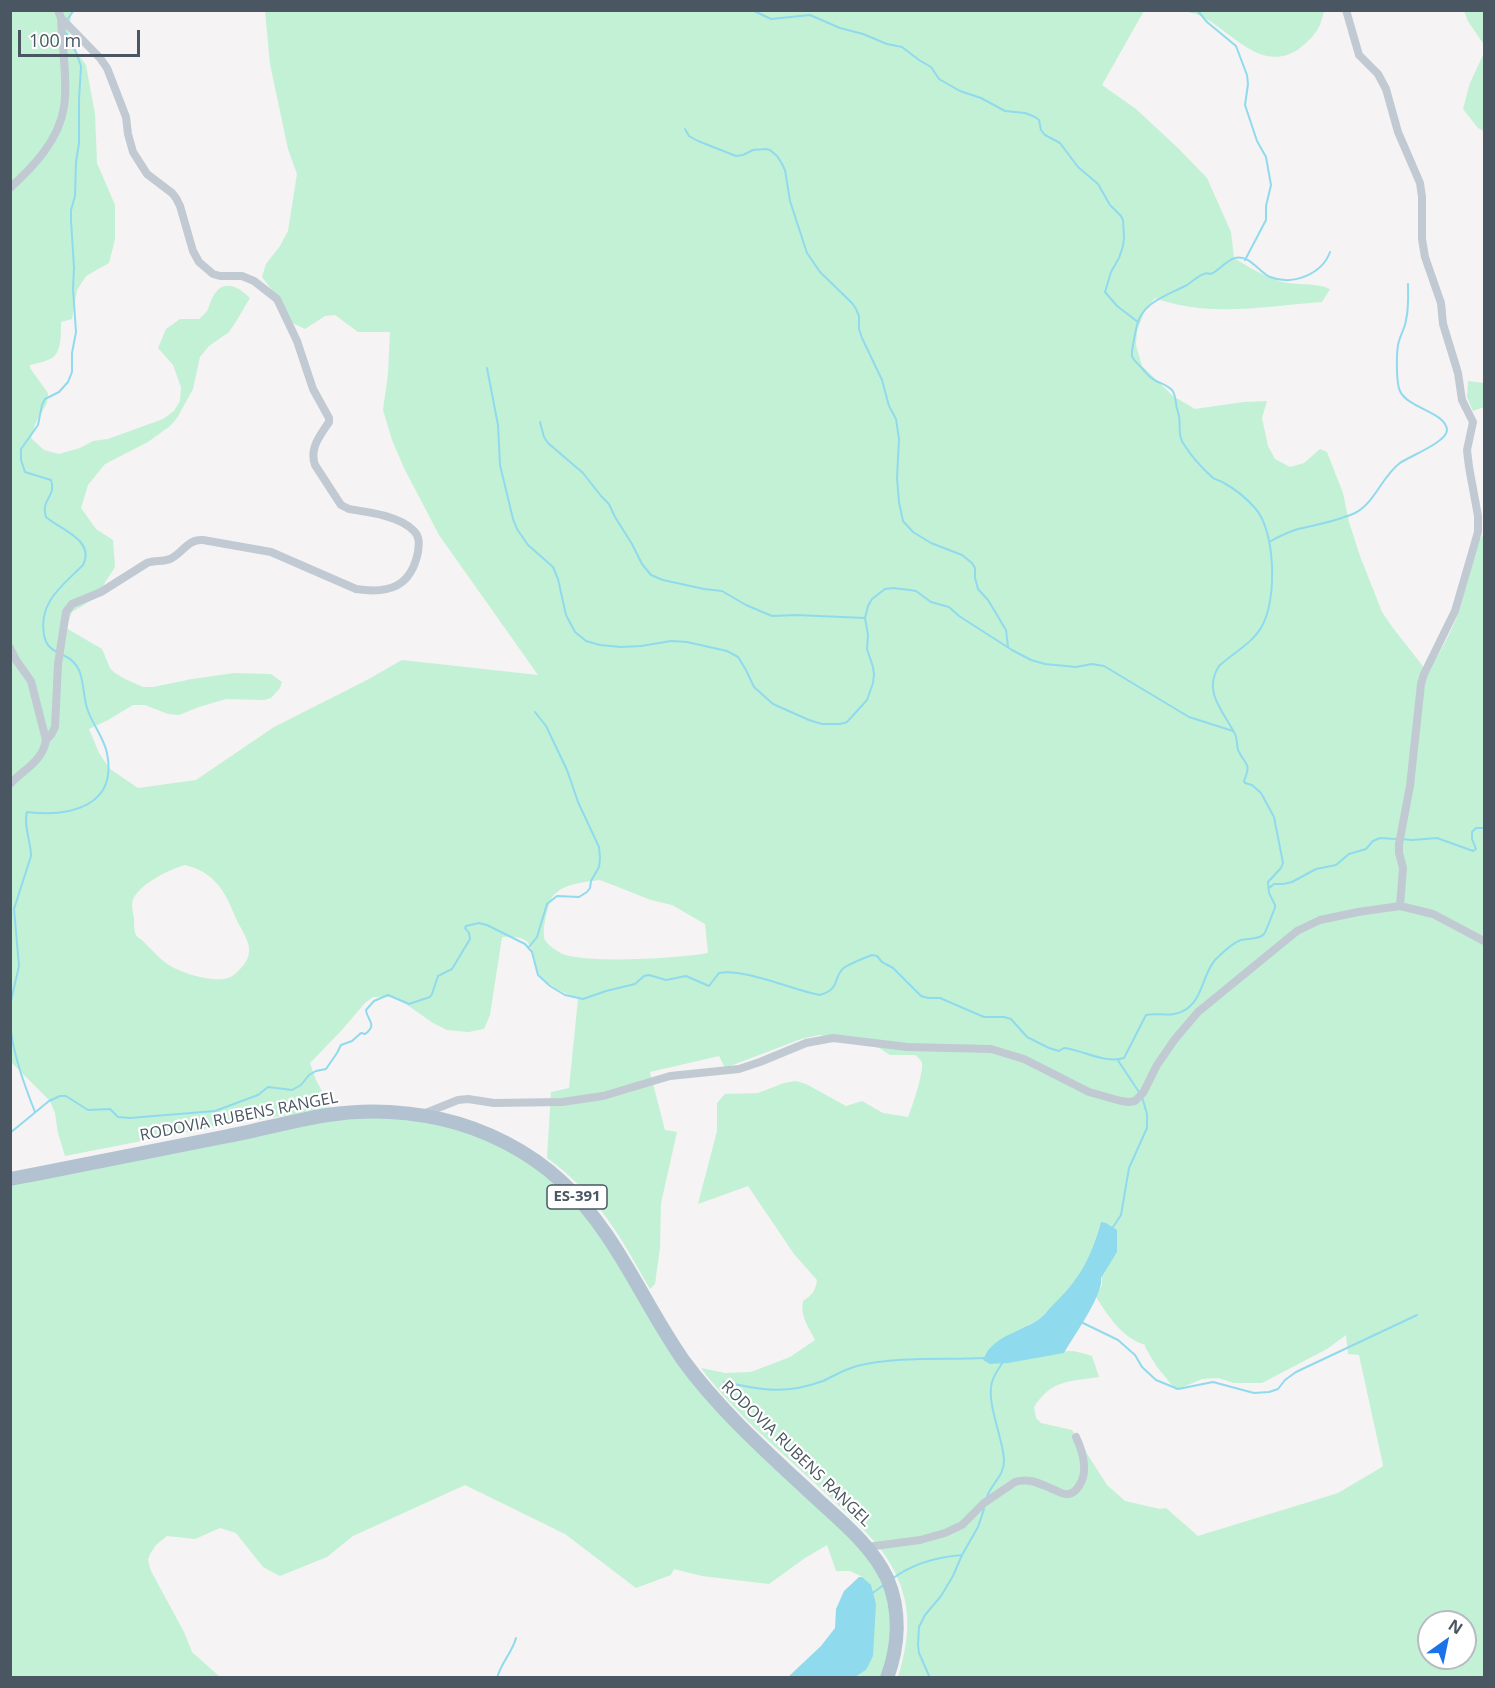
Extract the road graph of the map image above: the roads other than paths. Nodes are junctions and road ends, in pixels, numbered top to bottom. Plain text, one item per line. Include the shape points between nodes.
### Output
1 (1346, 10) edge
2 (59, 14) edge
3 (10, 188) edge
4 (10, 648) edge
5 (46, 740) junction
6 (10, 784) edge
7 (1400, 906) junction
8 (1485, 941) edge
9 (420, 1115) junction
10 (10, 1179) edge
11 (1076, 1437) dead end
12 (867, 1548) junction
13 (887, 1677) edge

1 - 7 street via 1359,55 1378,74 1386,89 1421,189 1425,257 1441,303 1462,400 1473,422 1467,450 1478,532 1455,611 1423,679 1400,840
2 - 3 street via 65,86 60,123 41,155
2 - 5 street via 107,68 126,117 133,152 147,174 176,198 199,262 213,274 254,281 280,304 313,389 329,418 316,442 313,458 341,506 400,520 415,532 419,545 411,572 400,585 390,589 356,589 271,552 203,540 192,541 169,560 147,563 101,592 72,604 66,612 58,664 55,727
4 - 5 street via 31,681
5 - 6 street via 39,758
7 - 8 street via 1433,914
7 - 9 street via 1320,921 1297,931 1198,1012 1134,1101 1089,1092 1024,1059 991,1049 907,1047 833,1038 806,1043 739,1069 670,1076 603,1096 562,1102 494,1103 468,1099
9 - 10 main road, RODOVIA RUBENS RANGEL / ES-391 via 377,1111 326,1115
9 - 12 main road, RODOVIA RUBENS RANGEL / ES-391 via 466,1127 512,1147 564,1184 604,1231 659,1323 712,1396
11 - 12 street via 1082,1450 1084,1475 1075,1491 1064,1493 1020,1480 984,1503 956,1528 920,1540
12 - 13 main road, RODOVIA RUBENS RANGEL / ES-391 via 886,1577 895,1603 897,1634

